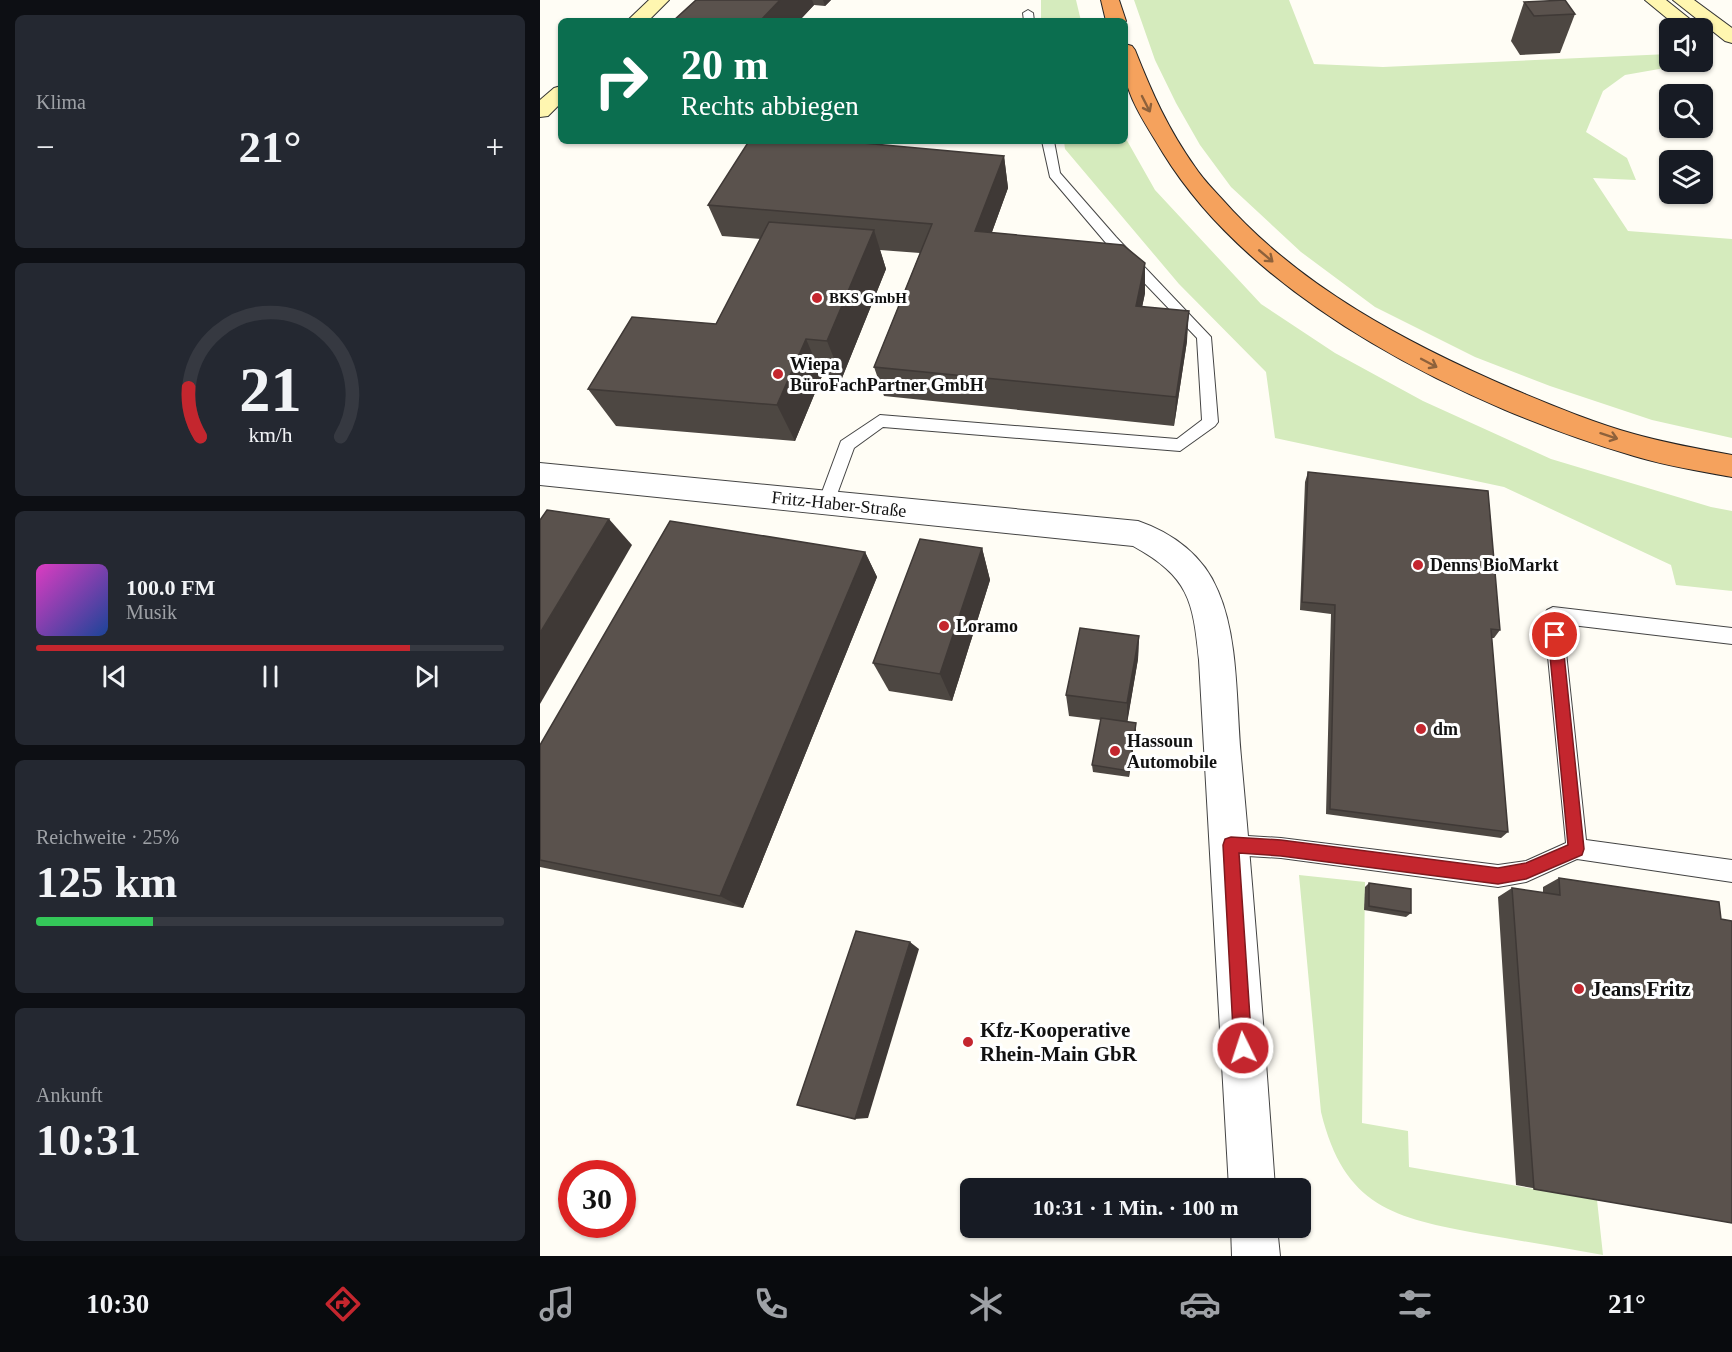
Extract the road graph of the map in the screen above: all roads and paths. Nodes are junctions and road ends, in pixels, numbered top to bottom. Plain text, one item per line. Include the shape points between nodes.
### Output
1 (660, 0) edge
2 (1110, 0) edge
3 (1654, 0) edge
4 (1682, 0) edge
5 (640, 18) edge
6 (1115, 18) edge
7 (1678, 18) edge
8 (1713, 41) edge
9 (1728, 46) edge
10 (1128, 58) edge
11 (558, 95) edge
12 (540, 111) edge
13 (1049, 144) edge
14 (1732, 466) edge
15 (540, 474) edge
16 (826, 503) junction
17 (1732, 636) edge
18 (1231, 845) junction
19 (1576, 849) junction
20 (1732, 870) edge
21 (1251, 1178) edge
22 (1255, 1238) edge
23 (1256, 1256) edge

1 - 5 main road
2 - 6 highway
3 - 7 main road
4 - 9 main road
8 - 9 main road
10 -> 14 highway via 1143,100 1191,175 1260,251 1303,287 1370,331 1498,395 1652,450
11 - 12 main road
13 - 16 lane via 1054,174 1204,337 1210,422 1180,445 880,421 847,445
15 - 16 street, Fritz-Haber-Straße
16 - 18 street, Fritz-Haber-Straße via 1138,534 1182,563 1202,589 1211,626
17 - 19 lane via 1553,615
18 - 19 lane via 1498,876 1526,871
18 - 21 street
19 - 20 lane
22 - 23 street

